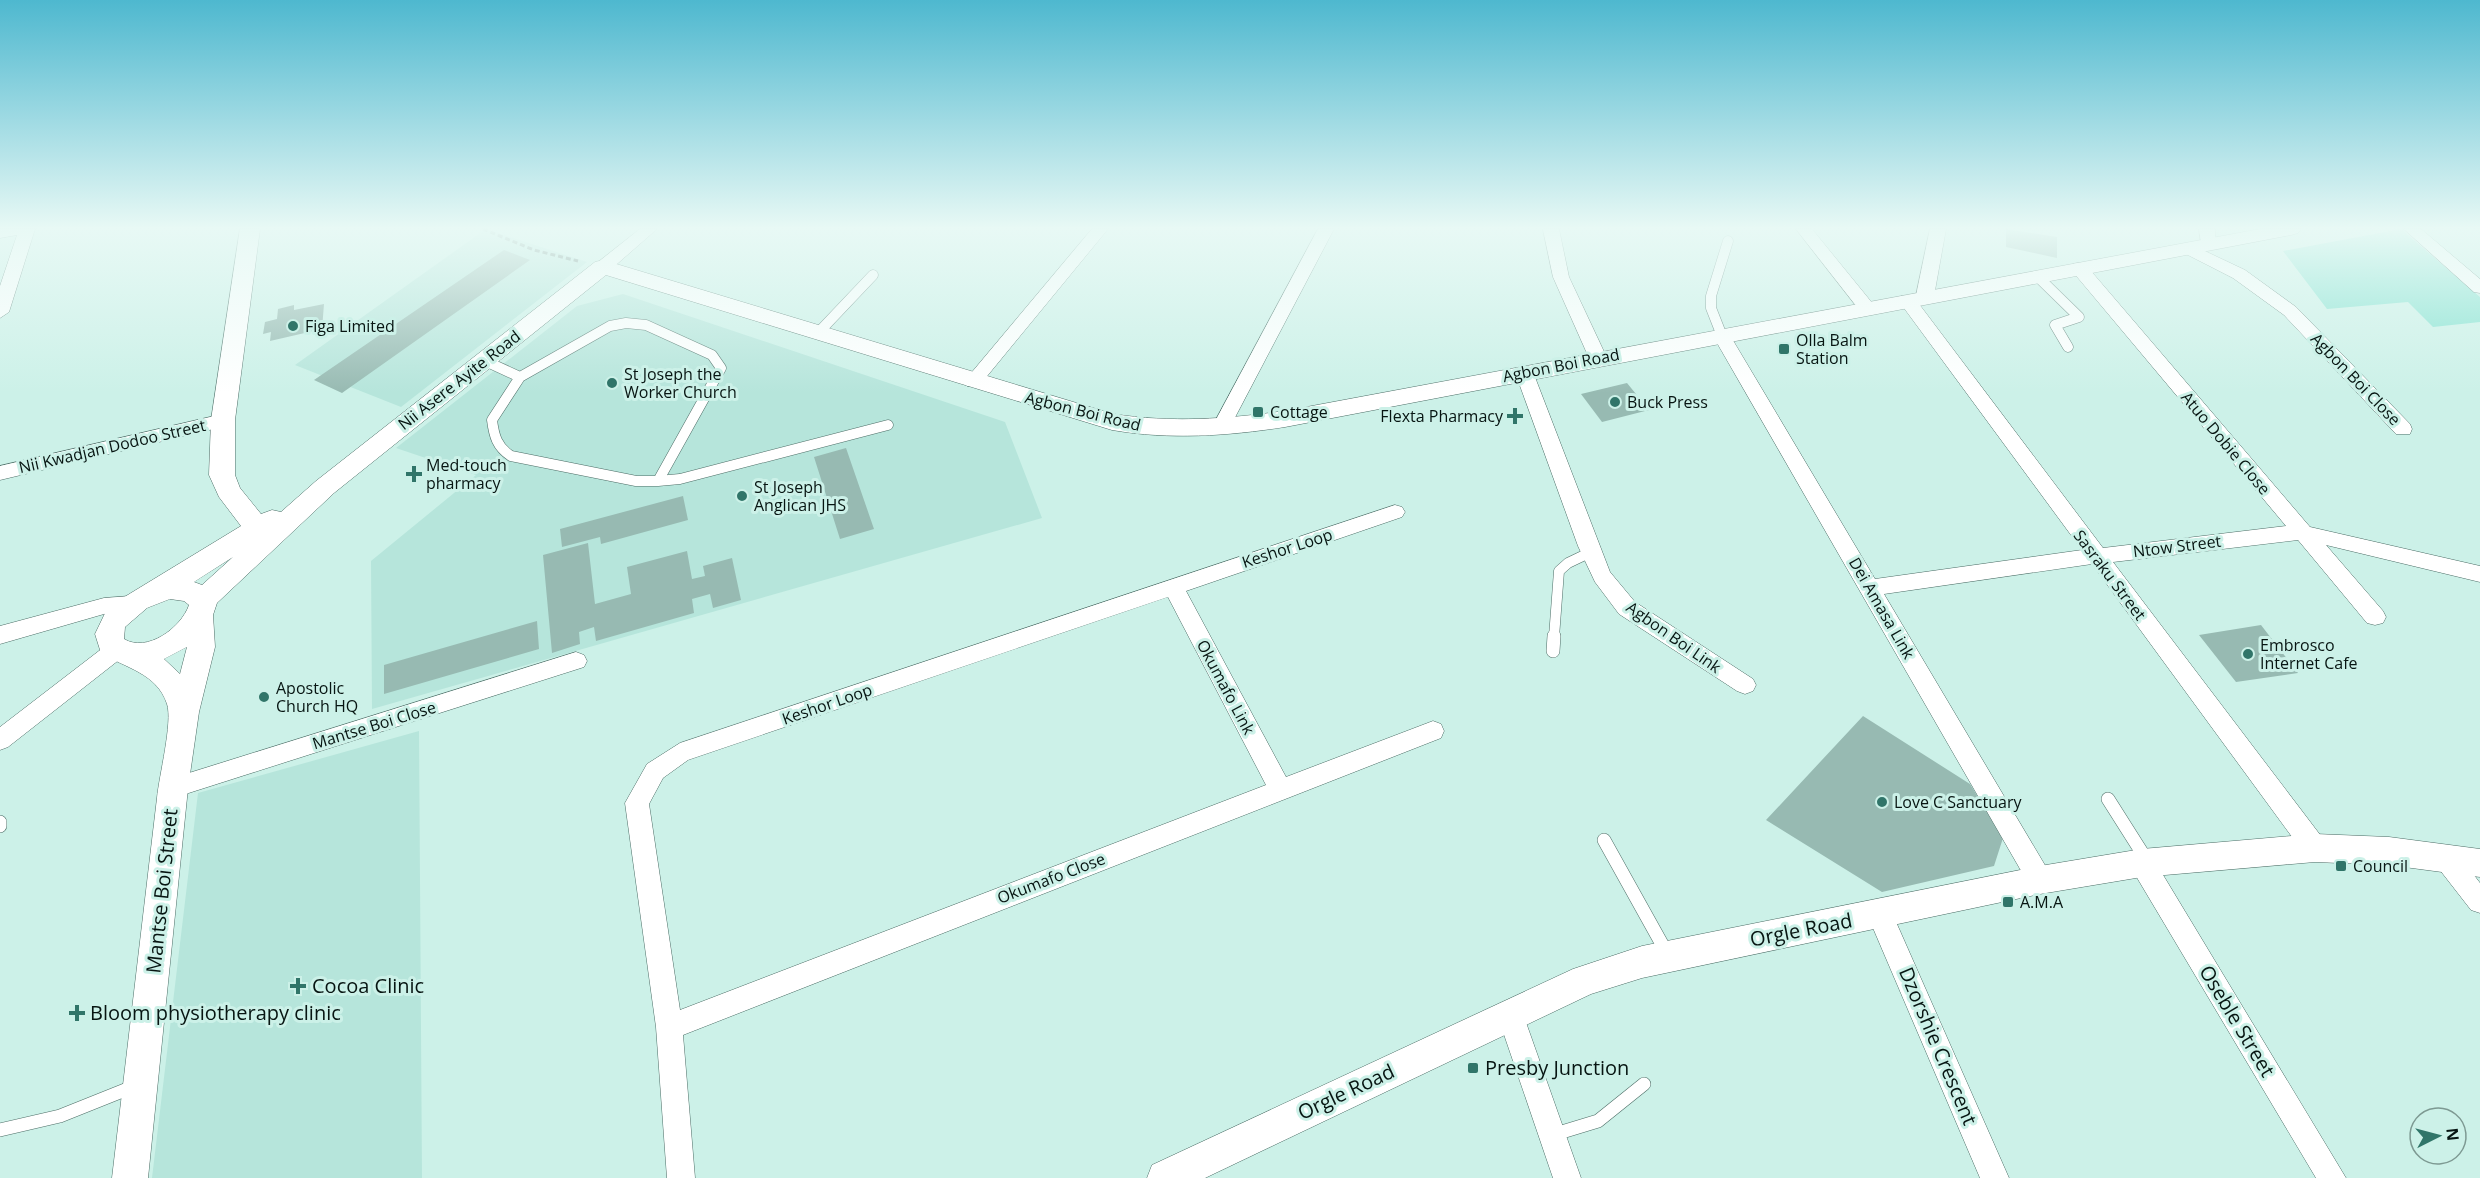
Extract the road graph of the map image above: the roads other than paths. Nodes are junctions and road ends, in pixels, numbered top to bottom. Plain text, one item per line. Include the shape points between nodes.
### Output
1 (9, 284) edge
2 (242, 284) edge
3 (581, 284) edge
4 (658, 284) edge
5 (864, 284) edge
6 (1054, 284) edge
7 (1297, 284) edge
8 (1564, 284) edge
9 (1715, 284) edge
10 (1848, 284) edge
11 (1916, 284) edge
12 (1994, 284) edge
13 (2045, 284) edge
14 (2092, 284) edge
15 (2253, 284) edge
16 (1909, 300) junction
17 (1867, 308) junction
18 (0, 312) edge
19 (818, 333) junction
20 (1722, 336) junction
21 (2068, 347) dead end
22 (1598, 358) junction
23 (483, 360) junction
24 (1524, 372) junction
25 (520, 377) junction
26 (973, 382) junction
27 (223, 420) junction
28 (888, 425) dead end
29 (1221, 427) junction
30 (2403, 429) dead end
31 (0, 472) edge
32 (658, 481) junction
33 (325, 487) junction
34 (1395, 512) dead end
35 (259, 527) junction
36 (2301, 532) junction
37 (1591, 552) junction
38 (2096, 556) junction
39 (2480, 574) edge
40 (1173, 586) junction
41 (1871, 588) junction
42 (157, 592) junction
43 (131, 604) junction
44 (201, 608) junction
45 (2375, 617) dead end
46 (59, 620) junction
47 (0, 635) edge
48 (121, 643) junction
49 (1553, 651) dead end
50 (576, 662) dead end
51 (1745, 685) dead end
52 (184, 712) junction
53 (1433, 731) dead end
54 (0, 740) edge
55 (173, 788) junction
56 (1280, 789) junction
57 (2108, 799) dead end
58 (1604, 840) dead end
59 (2315, 848) junction
60 (2445, 857) junction
61 (2145, 863) junction
62 (2480, 863) edge
63 (2040, 880) junction
64 (2480, 902) edge
65 (1880, 914) junction
66 (1669, 956) junction
67 (1510, 1014) junction
68 (669, 1027) junction
69 (141, 1083) junction
70 (1644, 1084) dead end
71 (0, 1130) edge
72 (1552, 1135) junction
73 (130, 1178) edge
74 (681, 1178) edge
75 (1165, 1178) edge
76 (1567, 1178) edge
77 (1995, 1178) edge
78 (2332, 1178) edge

1 - 18 street
2 - 27 street
3 - 23 street, Nii Asere Ayite Road
4 - 19 street, Agbon Boi Road
5 - 19 lane
6 - 26 street
7 - 29 street
8 - 22 street
9 - 20 lane via 1711,308
10 - 17 street
11 - 16 street
12 - 16 street, Agbon Boi Road
13 - 21 lane via 2079,317 2055,325
14 - 36 street, Atuo Dobie Close
15 - 30 street, Agbon Boi Close via 2290,311
16 - 17 street, Agbon Boi Road
16 - 38 street, Sasraku Street
17 - 20 street, Agbon Boi Road
19 - 26 street, Agbon Boi Road
20 - 22 street, Agbon Boi Road
20 - 41 street, Dei Amasa Link
22 - 24 street, Agbon Boi Road
23 - 25 lane
23 - 33 street, Nii Asere Ayite Road
24 - 29 street, Agbon Boi Road via 1285,419
24 - 37 street, Agbon Boi Link
25 - 32 lane via 492,420 500,450 511,456 636,481
25 - 32 lane via 610,326 626,323 646,325 712,355 721,368
26 - 29 street, Agbon Boi Road via 1112,422 1140,427
27 - 31 street, Nii Kwadjan Dodoo Street
27 - 35 street via 222,475 228,491
28 - 32 lane via 680,479
33 - 35 street, Nii Asere Ayite Road
33 - 44 street, Nii Asere Ayite Road
34 - 40 street, Keshor Loop
35 - 42 street, Nii Asere Ayite Road
36 - 38 street, Ntow Street
36 - 39 street, Ntow Street
36 - 45 street, Atuo Dobie Close
37 - 49 lane via 1559,570
37 - 51 street, Agbon Boi Link via 1602,576 1627,608
38 - 41 street, Ntow Street
38 - 59 street, Sasraku Street
40 - 56 street, Okumafo Link
40 - 68 street, Keshor Loop via 680,753 655,771 637,803
41 - 63 street, Dei Amasa Link
42 - 43 street
42 - 44 street via 191,591
43 - 46 street via 104,606
43 - 48 street
44 - 48 street, Nii Asere Ayite Road via 188,632 168,645
44 - 52 street, Mantse Boi Street via 201,647
46 - 47 street
46 - 48 street
48 - 52 street via 166,676 178,692
48 - 54 street
50 - 55 street, Mantse Boi Close
52 - 55 street, Mantse Boi Street
53 - 56 street, Okumafo Close
55 - 69 street, Mantse Boi Street
56 - 68 street, Okumafo Close
57 - 61 lane
58 - 66 lane
59 - 60 street, Orgle Road
59 - 61 street, Orgle Road
60 - 62 street, Orgle Road
60 - 64 street
61 - 63 street, Orgle Road
61 - 78 street, Oseble Street
63 - 65 street, Orgle Road
65 - 66 street, Orgle Road
65 - 77 street, Dzorshie Crescent
66 - 67 street, Orgle Road via 1585,980
67 - 72 street
67 - 75 street, Orgle Road
68 - 74 street, Keshor Loop
69 - 71 lane via 60,1116
69 - 73 street, Mantse Boi Street
70 - 72 lane via 1598,1121
72 - 76 street

